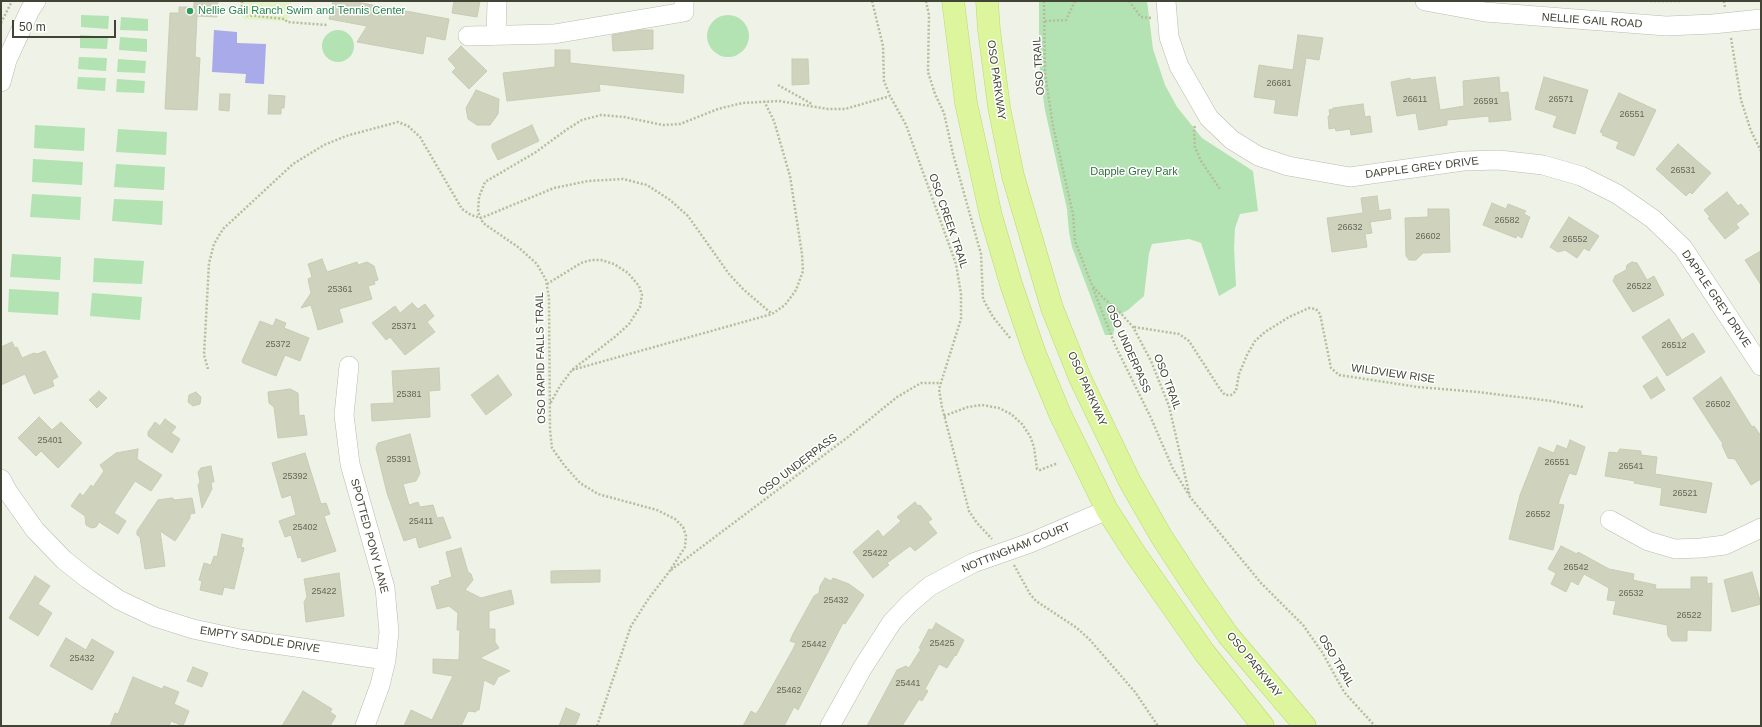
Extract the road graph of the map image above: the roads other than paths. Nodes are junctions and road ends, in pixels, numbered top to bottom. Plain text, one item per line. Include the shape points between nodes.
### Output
1 (36, 1) edge
2 (497, 1) edge
3 (684, 1) edge
4 (953, 1) edge
5 (987, 1) edge
6 (1166, 1) edge
7 (1425, 1) edge
8 (1484, 7) edge
9 (1761, 19) edge
10 (468, 36) dead end
11 (496, 36) junction
12 (1, 82) edge
13 (349, 366) dead end
14 (1761, 366) edge
15 (1, 479) edge
16 (1107, 510) junction
17 (1610, 520) dead end
18 (1761, 528) edge
19 (386, 660) junction
20 (365, 726) edge
21 (830, 726) edge
22 (1263, 726) edge
23 (1305, 726) edge

1 - 12 street via 6,60
2 - 11 street
3 - 11 street via 684,12 554,34
4 - 16 main road via 966,103 977,159 1011,284 1035,354 1060,414
5 - 23 main road, OSO PARKWAY via 999,107 1013,176 1052,308 1080,378 1129,480 1161,536 1228,635
6 - 14 street, DAPPLE GREY DRIVE via 1169,37 1179,66 1203,109 1232,140 1258,156 1288,166 1350,177 1463,161 1499,160 1543,165 1581,176 1617,194 1653,219 1683,248
7 - 8 street, NELLIE GAIL ROAD
8 - 9 street, NELLIE GAIL ROAD via 1666,26
10 - 11 street
13 - 19 street, SPOTTED PONY LANE via 344,416 350,464 385,588 388,632
15 - 19 street, EMPTY SADDLE DRIVE via 35,530 64,560 119,600 155,617 192,629 240,639
16 - 21 street, NOTTINGHAM COURT via 1030,543 973,563 930,586 892,622 866,661
16 - 22 main road via 1204,652
17 - 18 street via 1648,541 1674,549 1725,545
19 - 20 street, SPOTTED PONY LANE

